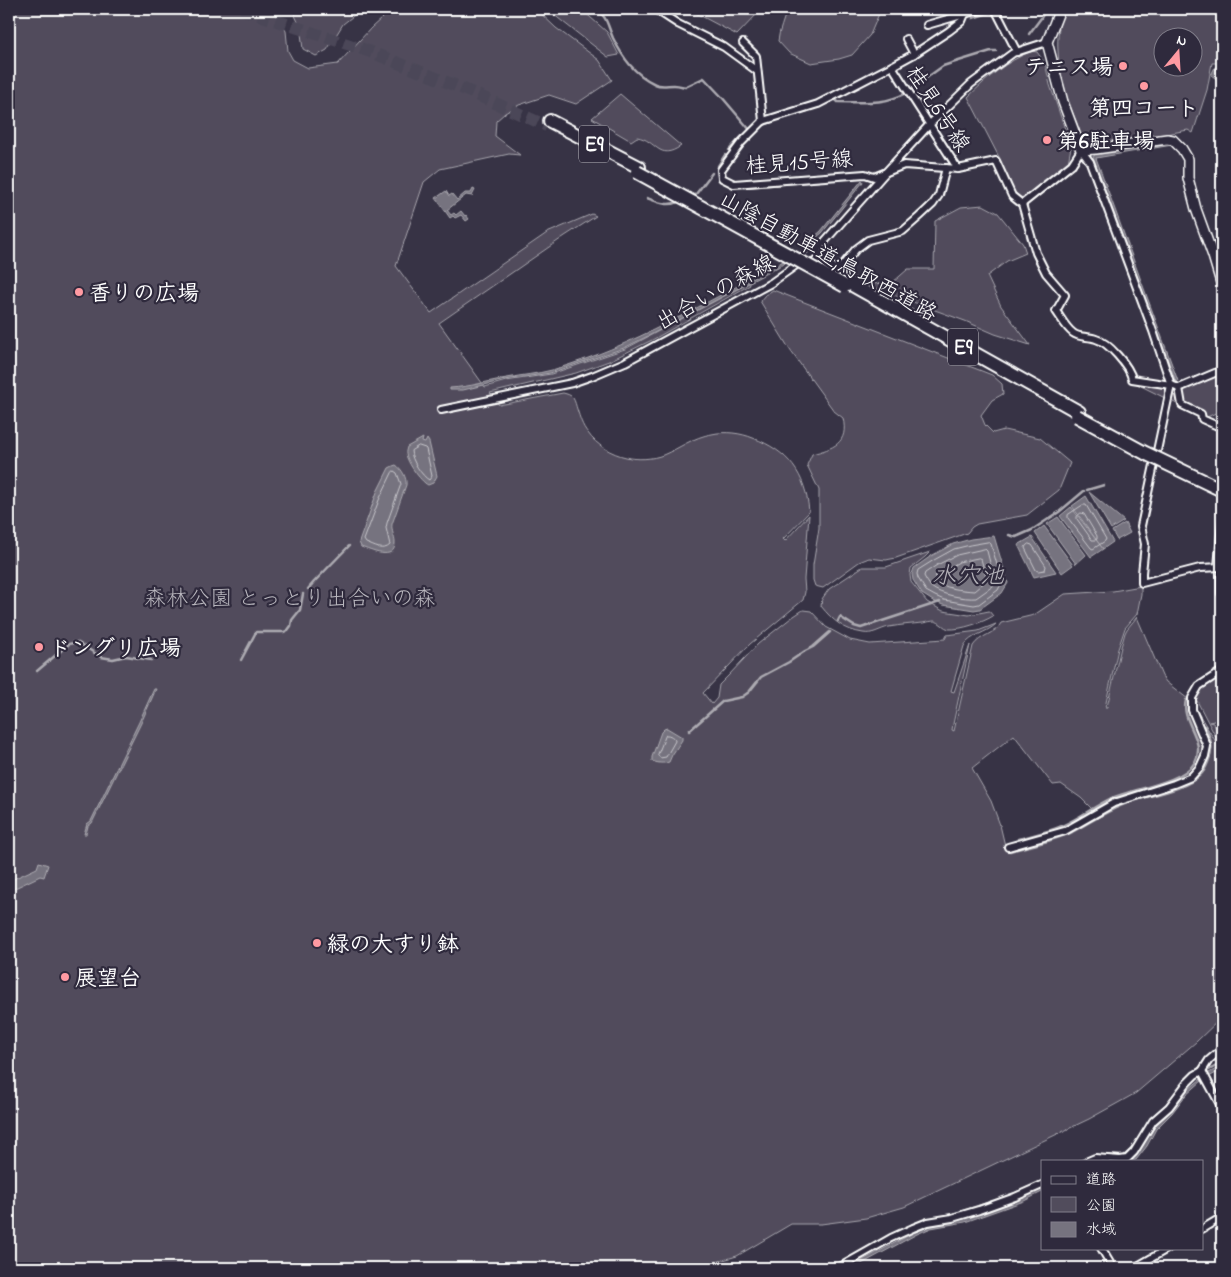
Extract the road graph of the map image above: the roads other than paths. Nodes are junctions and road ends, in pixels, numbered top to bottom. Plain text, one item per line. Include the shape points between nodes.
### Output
1 (655, 9) edge
2 (981, 9) edge
3 (995, 9) edge
4 (1060, 9) edge
5 (965, 14) junction
6 (927, 25) dead end
7 (906, 39) dead end
8 (1048, 42) junction
9 (743, 44) dead end
10 (1018, 52) junction
11 (914, 54) junction
12 (892, 66) junction
13 (757, 71) junction
14 (763, 121) junction
15 (549, 124) tunnel mouth
16 (930, 124) junction
17 (1081, 150) junction
18 (946, 168) junction
19 (958, 169) junction
20 (885, 173) junction
21 (1022, 204) junction
22 (817, 250) junction
23 (1222, 286) edge
24 (1222, 370) edge
25 (1171, 385) junction
26 (1179, 388) junction
27 (441, 410) dead end
28 (1078, 414) junction
29 (1222, 428) edge
30 (1222, 484) edge
31 (1222, 490) edge
32 (1222, 522) edge
33 (1221, 570) edge
34 (1222, 593) edge
35 (1222, 671) edge
36 (1008, 847) dead end
37 (1222, 1049) edge
38 (1202, 1071) junction
39 (1222, 1108) edge
40 (1090, 1160) edge
41 (1120, 1160) edge
42 (1120, 1160) edge
43 (1041, 1184) edge
44 (1222, 1218) edge
45 (1204, 1228) edge
46 (1102, 1250) edge
47 (1165, 1250) edge
48 (838, 1268) edge
49 (1112, 1268) edge
50 (1134, 1268) edge

1 - 13 street via 724,47
2 - 5 street, 桂見15号線
3 - 10 street
4 - 8 street
5 - 6 street
5 - 11 street, 桂見15号線 via 962,21
7 - 11 street
8 - 10 street, 出合いの森線
8 - 17 street via 1063,102
9 - 13 street via 756,56
10 - 16 street, 出合いの森線 via 971,84
11 - 12 street, 桂見15号線
12 - 14 street, 桂見15号線 via 818,104
12 - 16 street, 桂見6号線
13 - 14 street
14 - 20 street, 桂見15号線 via 721,170 722,178 734,184 866,174 874,177
15 - 28 highway, 山陰自動車道;鳥取西道路 / E9 via 736,222
16 - 19 street, 桂見6号線
16 - 20 street, 出合いの森線
17 - 21 street via 1072,164
17 - 23 street via 1173,140 1188,159 1188,178 1196,209
17 - 25 street via 1090,162
18 - 19 street, 桂見15号線
18 - 20 street, 桂見15号線 via 904,165
18 - 22 street via 939,195 933,204 903,231 868,240 834,270
19 - 21 street, 桂見15号線 via 996,161 1012,196
20 - 22 street, 出合いの森線
21 - 25 street, 桂見15号線 via 1036,253 1046,273 1065,295 1056,311 1073,334 1101,341 1117,355 1132,374 1132,379
22 - 27 street, 出合いの森線 via 771,283 625,362 572,383
24 - 26 street
25 - 26 street
25 - 33 street via 1141,526 1145,544 1142,583 1200,568
26 - 29 street via 1182,405
28 - 30 highway, 山陰自動車道;鳥取西道路 / E9
28 - 31 highway, 山陰自動車道;鳥取西道路 / E9, bridge
32 - 33 street
33 - 34 street
35 - 36 street via 1199,686 1192,698 1192,710 1207,746 1200,767 1191,777 1114,803 1065,831
37 - 38 street
38 - 39 street
38 - 41 street via 1153,1121 1134,1152
40 - 42 street
43 - 48 street via 979,1210 913,1228
44 - 45 street
46 - 49 street
47 - 50 street

